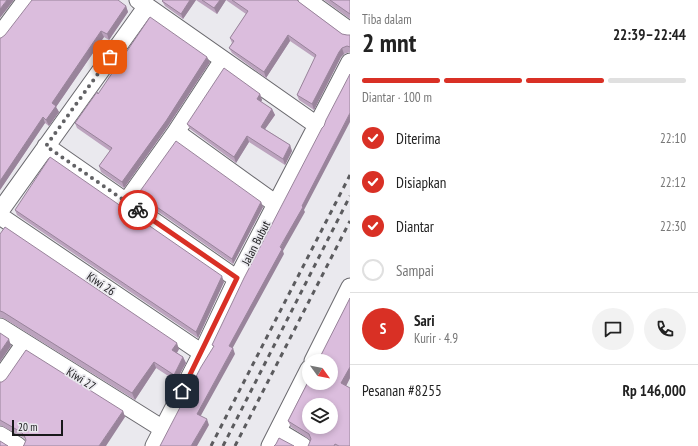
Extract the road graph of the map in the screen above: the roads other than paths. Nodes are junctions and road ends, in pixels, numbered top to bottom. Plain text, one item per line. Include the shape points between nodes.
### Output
1 (26, 0) edge
2 (307, 0) edge
3 (142, 3) edge
4 (2, 30) edge
5 (350, 31) edge
6 (223, 60) junction
7 (350, 62) edge
8 (318, 126) junction
9 (176, 132) junction
10 (46, 146) junction
11 (126, 202) junction
12 (276, 204) junction
13 (0, 211) edge
14 (0, 216) edge
15 (237, 278) junction
16 (350, 287) edge
17 (0, 327) edge
18 (24, 343) junction
19 (202, 353) junction
20 (316, 354) edge
21 (0, 379) edge
22 (302, 383) edge
23 (163, 429) junction
24 (278, 431) junction
25 (0, 435) edge
26 (18, 446) edge
27 (154, 446) edge
28 (270, 446) edge
29 (303, 446) edge

1 - 4 street
2 - 5 street
3 - 6 street
3 - 10 street
6 - 8 street
6 - 9 street
7 - 8 street, Jalan Bubut
8 - 12 street, Jalan Bubut
9 - 11 street
9 - 12 street
10 - 11 street
10 - 13 street
11 - 15 street
12 - 15 street, Jalan Bubut
14 - 19 street, Kiwi 26
15 - 19 street, Jalan Bubut
16 - 20 street
17 - 18 street, Kiwi 27
18 - 21 street
18 - 23 street, Kiwi 27
19 - 23 street, Jalan Bubut
22 - 24 street
23 - 27 street, Jalan Bubut
24 - 28 street
24 - 29 street
25 - 26 street

